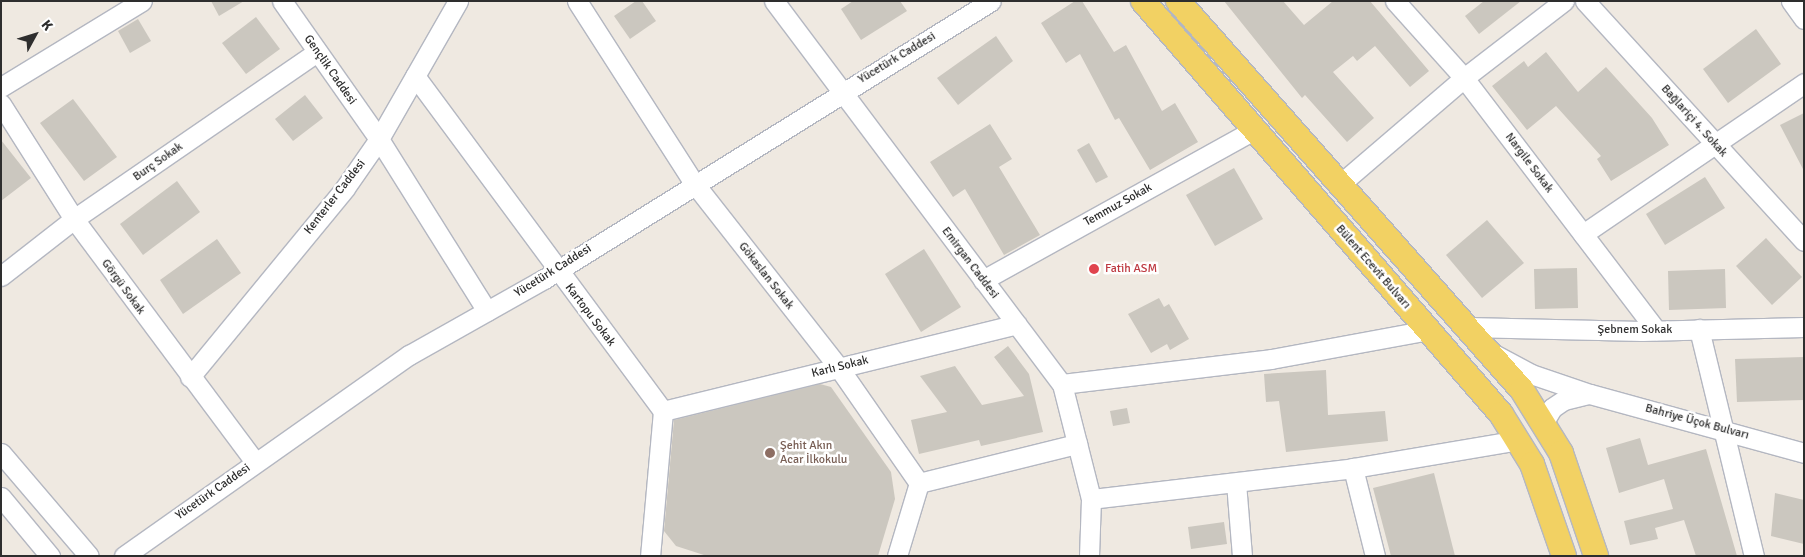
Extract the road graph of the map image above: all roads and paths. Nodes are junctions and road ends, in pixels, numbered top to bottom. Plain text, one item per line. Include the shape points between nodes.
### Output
1 (142, 1) edge
2 (282, 1) edge
3 (458, 1) edge
4 (577, 1) edge
5 (774, 1) edge
6 (991, 1) edge
7 (1143, 1) edge
8 (1178, 1) edge
9 (1395, 1) edge
10 (1564, 1) edge
11 (1585, 1) edge
12 (1791, 1) edge
13 (1804, 19) edge
14 (317, 52) junction
15 (415, 76) junction
16 (1464, 78) junction
17 (1804, 83) edge
18 (1, 87) edge
19 (841, 91) junction
20 (1, 104) edge
21 (1254, 130) junction
22 (379, 139) junction
23 (1716, 145) junction
24 (694, 183) junction
25 (1339, 185) junction
26 (74, 220) junction
27 (1582, 234) junction
28 (1804, 241) edge
29 (556, 271) junction
30 (1, 276) edge
31 (983, 280) junction
32 (487, 311) junction
33 (1016, 324) junction
34 (1467, 326) junction
35 (1804, 327) edge
36 (1699, 329) junction
37 (1429, 330) junction
38 (1656, 330) junction
39 (1489, 351) junction
40 (839, 368) junction
41 (190, 378) junction
42 (1062, 384) junction
43 (1590, 394) junction
44 (663, 411) junction
45 (1544, 422) junction
46 (1726, 429) junction
47 (1518, 440) junction
48 (1077, 444) junction
49 (1, 453) edge
50 (1804, 453) edge
51 (255, 462) junction
52 (1353, 468) junction
53 (919, 483) junction
54 (1236, 483) junction
55 (1, 497) edge
56 (1091, 499) junction
57 (50, 556) edge
58 (89, 556) edge
59 (124, 556) edge
60 (650, 556) edge
61 (897, 556) edge
62 (1089, 556) edge
63 (1242, 556) edge
64 (1375, 556) edge
65 (1564, 556) edge
66 (1596, 556) edge
67 (1754, 556) edge

1 - 18 street
2 - 14 street, Gençlik Caddesi
3 - 15 street, Kenterler Caddesi
4 - 24 street, Gökaslan Sokak
5 - 19 street, Emirgan Caddesi
6 - 19 street, Yücetürk Caddesi
7 - 21 main road, Bülent Ecevit Bulvarı
8 - 25 main road
9 - 16 street, Nargile Sokak
10 - 16 street
11 - 23 street, Bağlariçi 4. Sokak
12 - 13 street
14 - 22 street, Gençlik Caddesi
14 - 26 street, Burç Sokak
15 - 22 street, Kenterler Caddesi
15 - 29 street, Kartopu Sokak
16 - 25 street
16 - 27 street, Nargile Sokak
17 - 23 street
19 - 24 street, Yücetürk Caddesi
19 - 31 street, Emirgan Caddesi
20 - 26 street, Görgü Sokak
21 - 31 street, Temmuz Sokak
21 - 37 main road, Bülent Ecevit Bulvarı
22 - 32 street, Gençlik Caddesi
22 - 41 street, Kenterler Caddesi via 345,188
23 - 27 street
23 - 28 street, Bağlariçi 4. Sokak
24 - 29 street, Yücetürk Caddesi
24 - 40 street, Gökaslan Sokak
25 - 34 main road
26 - 30 street, Burç Sokak
26 - 41 street, Görgü Sokak
27 - 38 street, Nargile Sokak
29 - 32 street, Yücetürk Caddesi
29 - 44 street, Kartopu Sokak
31 - 33 street, Emirgan Caddesi
32 - 51 street, Yücetürk Caddesi via 409,355
33 - 40 street, Karlı Sokak
33 - 42 street, Emirgan Caddesi
34 - 38 street, Şebnem Sokak
34 - 39 main road
35 - 36 street, Şebnem Sokak
36 - 38 street, Şebnem Sokak
36 - 46 street
37 - 42 street via 1270,359
37 - 47 main road, Bülent Ecevit Bulvarı
39 - 43 street, Bahriye Üçok Bulvarı via 1531,374
39 - 45 main road
40 - 44 street, Karlı Sokak
40 - 53 street, Gökaslan Sokak
41 - 51 street, Görgü Sokak
42 - 48 street, Emirgan Caddesi
43 - 45 street, Bahriye Üçok Bulvarı via 1564,400 1552,408
43 - 46 street, Bahriye Üçok Bulvarı
44 - 60 street
45 - 66 main road via 1562,453
46 - 50 street, Bahriye Üçok Bulvarı
46 - 67 street
47 - 52 street
47 - 65 main road, Bülent Ecevit Bulvarı via 1544,492
48 - 53 street
48 - 56 street, Emirgan Caddesi
49 - 58 street
51 - 59 street, Yücetürk Caddesi
52 - 54 street
52 - 64 street
53 - 61 street
54 - 56 street
54 - 63 street
55 - 57 street
56 - 62 street, Emirgan Caddesi

